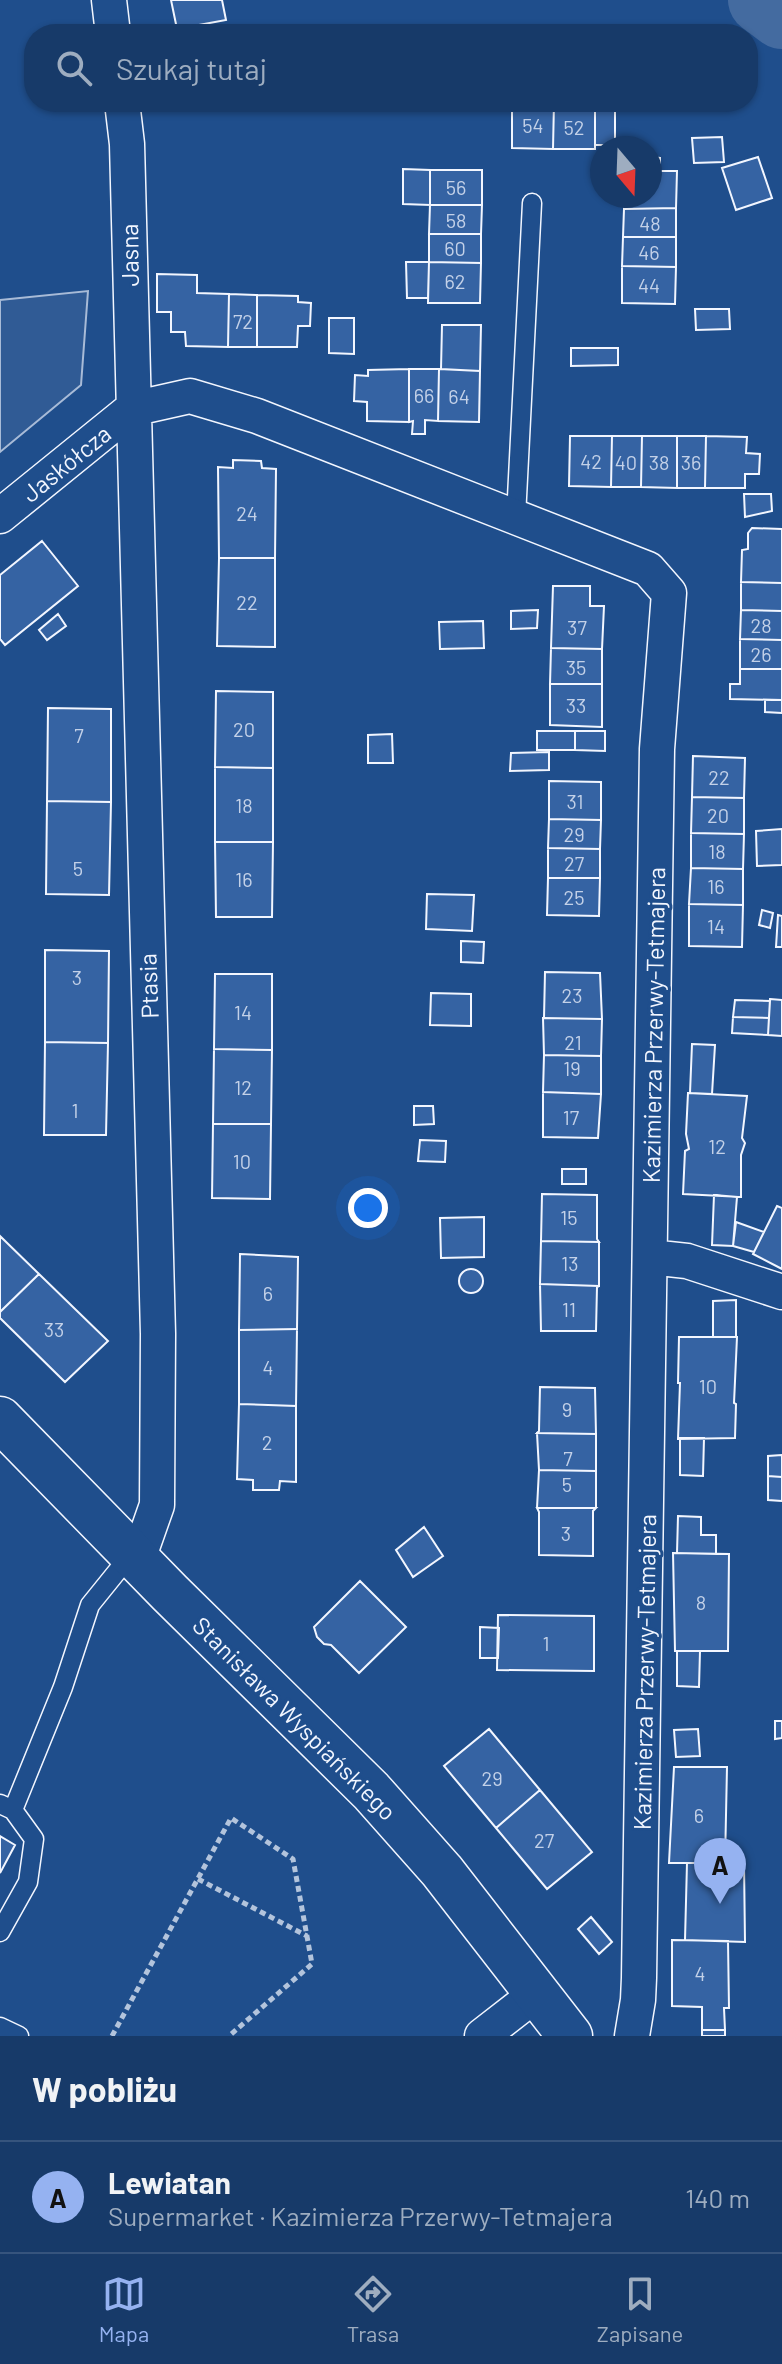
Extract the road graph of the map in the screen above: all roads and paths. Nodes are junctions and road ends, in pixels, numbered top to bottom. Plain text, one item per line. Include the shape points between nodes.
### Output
1 (109, 0) edge
2 (112, 24) edge
3 (123, 112) edge
4 (532, 203) dead end
5 (132, 409) junction
6 (0, 516) edge
7 (516, 517) junction
8 (650, 1257) junction
9 (782, 1292) edge
10 (0, 1419) edge
11 (135, 1556) junction
12 (6, 1807) edge
13 (198, 1879) junction
14 (0, 1932) edge
15 (307, 1936) junction
16 (536, 1994) junction
17 (0, 2027) edge
18 (19, 2036) edge
19 (112, 2036) edge
20 (229, 2036) edge
21 (482, 2036) edge
22 (570, 2036) edge
23 (632, 2036) edge

1 - 2 street
3 - 5 street, Jasna
4 - 7 lane
5 - 6 street, Jaskółcza
5 - 7 street, Kazimierza Przerwy-Tetmajera via 190,396 257,416
5 - 11 street, Ptasia via 158,1334 157,1505
7 - 8 street, Kazimierza Przerwy-Tetmajera via 648,569 669,593 657,749
8 - 9 street via 687,1261
8 - 23 street, Kazimierza Przerwy-Tetmajera via 638,2000
10 - 11 main road, Stanisława Wyspiańskiego
11 - 12 lane via 90,1605 63,1687
11 - 16 main road, Stanisława Wyspiańskiego via 371,1791 442,1871
12 - 14 lane via 34,1839 28,1882
13 - 15 path
13 - 15 path via 231,1818 293,1859
13 - 19 path
15 - 20 path via 312,1964
16 - 21 street
16 - 22 main road, Stanisława Wyspiańskiego
17 - 18 lane

